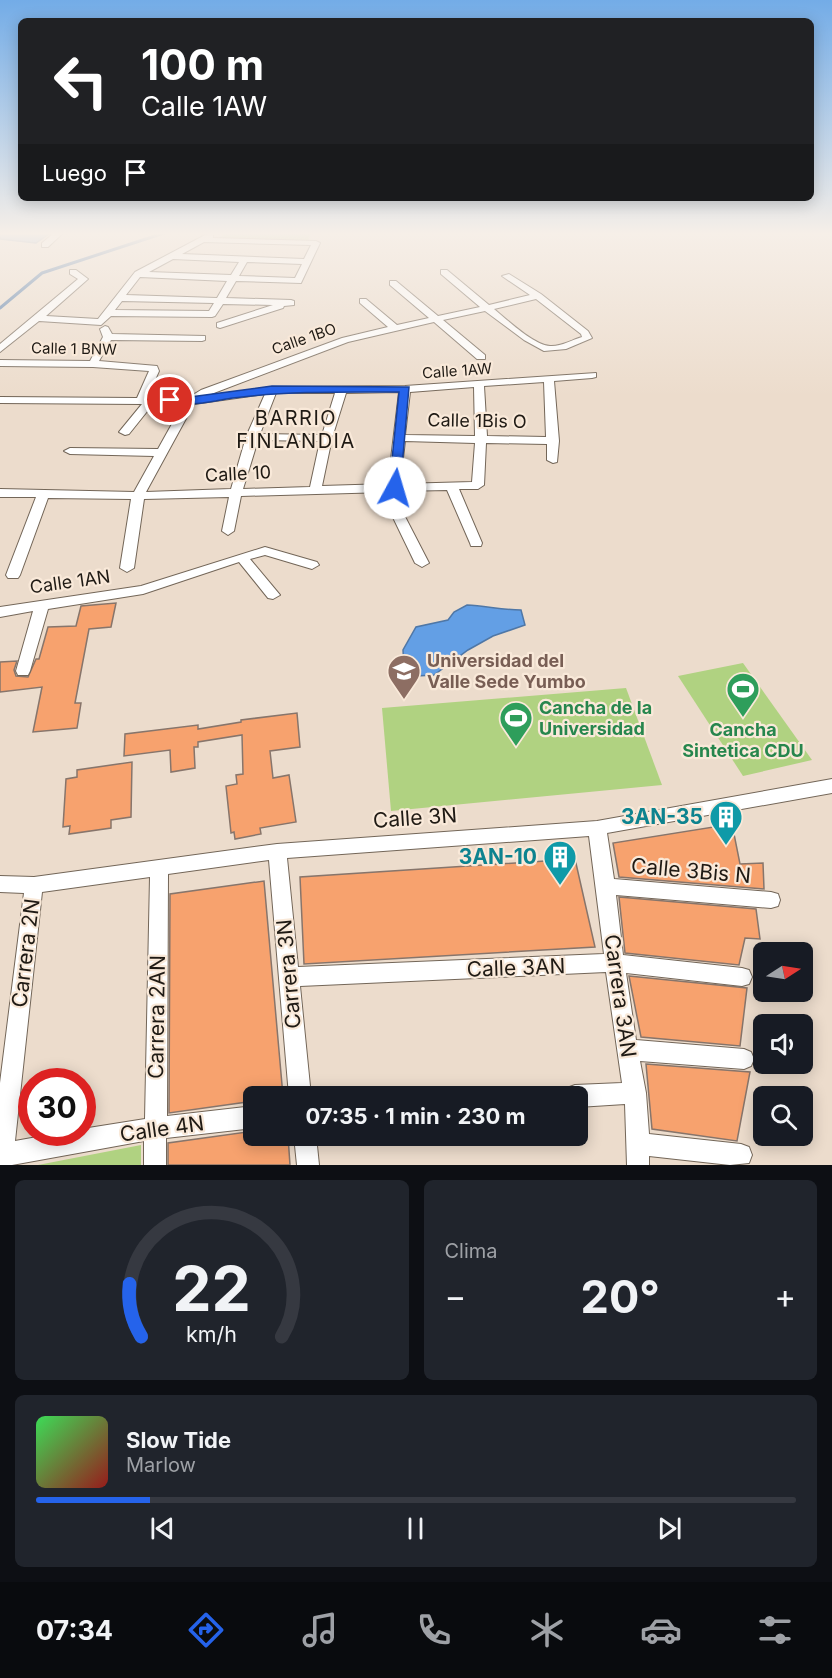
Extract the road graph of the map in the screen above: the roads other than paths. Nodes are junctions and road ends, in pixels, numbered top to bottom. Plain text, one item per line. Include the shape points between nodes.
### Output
1 (74, 287) edge
2 (127, 287) edge
3 (228, 287) edge
4 (398, 287) edge
5 (462, 287) edge
6 (524, 287) edge
7 (538, 296) junction
8 (119, 298) junction
9 (220, 300) junction
10 (363, 301) dead end
11 (486, 307) junction
12 (110, 313) junction
13 (36, 318) junction
14 (435, 320) junction
15 (101, 322) junction
16 (220, 326) dead end
17 (396, 329) junction
18 (108, 337) junction
19 (202, 338) dead end
20 (0, 349) edge
21 (482, 357) dead end
22 (0, 363) edge
23 (93, 364) junction
24 (592, 375) dead end
25 (549, 378) junction
26 (479, 385) junction
27 (342, 388) junction
28 (405, 389) junction
29 (272, 390) junction
30 (0, 400) edge
31 (146, 400) junction
32 (190, 401) junction
33 (124, 432) dead end
34 (252, 437) junction
35 (326, 438) junction
36 (400, 438) junction
37 (481, 439) junction
38 (553, 441) junction
39 (70, 451) dead end
40 (161, 453) junction
41 (553, 460) dead end
42 (452, 486) junction
43 (316, 488) junction
44 (395, 488) junction
45 (0, 493) edge
46 (234, 493) junction
47 (44, 495) junction
48 (138, 496) junction
49 (228, 531) dead end
50 (476, 543) dead end
51 (242, 557) junction
52 (422, 563) dead end
53 (312, 565) dead end
54 (127, 568) dead end
55 (13, 575) dead end
56 (273, 595) dead end
57 (42, 605) junction
58 (1, 611) edge
59 (23, 671) dead end
60 (832, 786) edge
61 (597, 828) junction
62 (277, 851) junction
63 (159, 869) junction
64 (0, 884) edge
65 (34, 885) junction
66 (607, 886) junction
67 (771, 900) dead end
68 (614, 963) junction
69 (289, 977) junction
70 (742, 977) dead end
71 (626, 1049) junction
72 (744, 1059) dead end
73 (299, 1086) edge
74 (635, 1093) junction
75 (588, 1095) edge
76 (243, 1118) edge
77 (155, 1128) junction
78 (306, 1146) edge
79 (639, 1154) edge
80 (741, 1155) dead end
81 (1, 1158) edge
82 (155, 1165) edge
83 (308, 1165) edge

1 - 13 street
2 - 8 street
3 - 9 street
4 - 14 street
5 - 11 street
6 - 7 street
7 - 11 street, Calle 1BO
7 - 11 street via 587,338 557,348 543,348
8 - 9 street
8 - 12 street
9 - 12 street via 212,314
9 - 16 street via 291,303
10 - 17 street
11 - 14 street, Calle 1BO
12 - 15 street
13 - 15 street
13 - 20 street
14 - 17 street, Calle 1BO
14 - 21 street
15 - 18 street
17 - 32 street, Calle 1BO via 345,340
18 - 19 street
18 - 23 street
22 - 23 street, Calle 1 BNW
23 - 31 street, Calle 1 BNW via 147,367 154,371
24 - 25 street, Calle 1AW
25 - 26 street, Calle 1AW
25 - 38 street
26 - 28 street, Calle 1AW
26 - 37 street
27 - 28 street, Calle 1AW
27 - 29 street, Calle 1AW
27 - 35 street
28 - 36 street
29 - 32 street, Calle 1AW
29 - 34 street
30 - 31 street, Calle 1AW
31 - 32 street, Calle 1AW
31 - 33 street
32 - 40 street
34 - 35 street
34 - 46 street
35 - 43 street
36 - 37 street, Calle 1Bis O
36 - 44 street
37 - 38 street, Calle 1Bis O
37 - 42 street, Calle 10 via 478,485
38 - 41 street
39 - 40 street
40 - 48 street
42 - 44 street, Calle 10
42 - 50 street
43 - 44 street, Calle 10
43 - 46 street, Calle 10
44 - 52 street via 392,503
45 - 47 street, Calle 10
46 - 48 street, Calle 10
46 - 49 street
47 - 48 street, Calle 10
47 - 55 street
48 - 54 street
51 - 53 street, Calle 1AN via 265,551
51 - 56 street
51 - 57 street, Calle 1AN via 143,590
57 - 58 street, Calle 1AN
57 - 59 street
60 - 61 street, Calle 3N
61 - 62 street, Calle 3N
61 - 66 street, Carrera 3AN
62 - 63 street, Calle 3N
62 - 69 street, Carrera 3N
63 - 65 street, Calle 3N
63 - 77 street, Carrera 2AN
64 - 65 street, Calle 3N
65 - 81 street, Carrera 2N
66 - 67 street, Calle 3Bis N
66 - 68 street, Carrera 3AN
68 - 69 street, Calle 3AN
68 - 70 street, Calle 3AN
68 - 71 street, Carrera 3AN
69 - 73 street, Carrera 3N
71 - 72 street
71 - 74 street, Carrera 3AN
74 - 75 street
74 - 79 street, Carrera 3AN
76 - 77 street, Calle 4N
77 - 81 street, Calle 4N
77 - 82 street, Carrera 2AN
78 - 83 street
79 - 80 street

